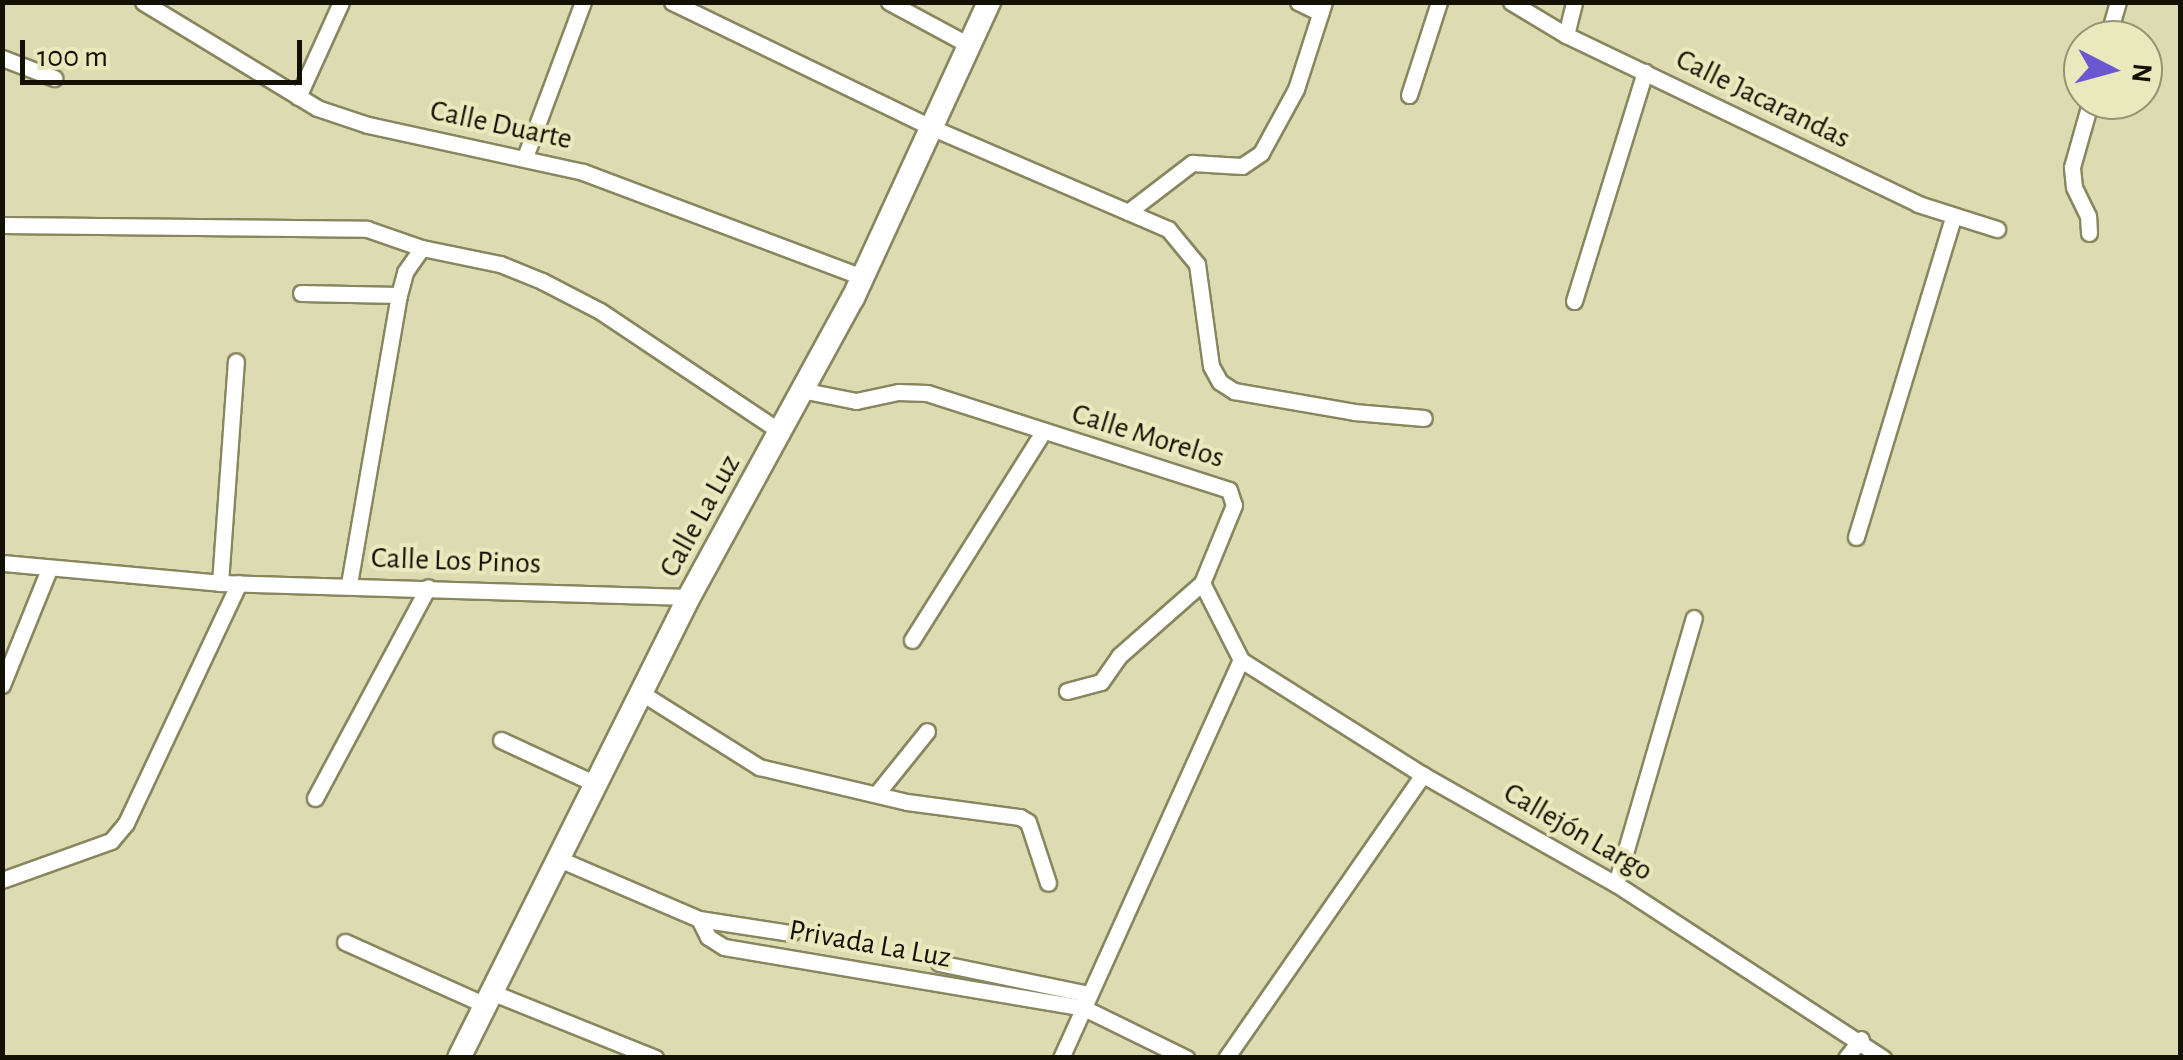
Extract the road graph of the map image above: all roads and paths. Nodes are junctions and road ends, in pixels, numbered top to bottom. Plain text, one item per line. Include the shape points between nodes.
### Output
1 (142, 2) edge
2 (341, 2) edge
3 (583, 2) edge
4 (672, 2) edge
5 (889, 2) edge
6 (989, 2) edge
7 (1298, 2) edge
8 (1439, 2) edge
9 (1511, 2) edge
10 (1574, 2) edge
11 (1322, 8) edge
12 (1566, 36) junction
13 (969, 45) junction
14 (2, 58) edge
15 (1645, 72) junction
16 (54, 78) dead end
17 (1409, 95) dead end
18 (298, 97) junction
19 (2085, 120) edge
20 (933, 128) junction
21 (525, 157) junction
22 (1128, 212) junction
23 (1953, 218) junction
24 (2, 226) edge
25 (1998, 229) dead end
26 (2089, 232) dead end
27 (422, 248) junction
28 (858, 288) junction
29 (301, 294) dead end
30 (399, 295) junction
31 (1574, 301) dead end
32 (236, 362) dead end
33 (806, 390) junction
34 (1424, 418) dead end
35 (782, 432) junction
36 (1043, 432) junction
37 (1856, 538) dead end
38 (2, 562) edge
39 (49, 569) junction
40 (1202, 582) junction
41 (220, 583) junction
42 (239, 583) junction
43 (348, 584) junction
44 (428, 587) junction
45 (689, 597) junction
46 (1694, 618) dead end
47 (912, 640) dead end
48 (1241, 660) junction
49 (2, 685) edge
50 (1067, 691) dead end
51 (640, 692) junction
52 (927, 731) dead end
53 (501, 740) dead end
54 (1423, 775) junction
55 (596, 784) junction
56 (878, 792) junction
57 (315, 798) dead end
58 (560, 859) junction
59 (2, 880) edge
60 (1048, 883) dead end
61 (1616, 884) junction
62 (699, 918) junction
63 (791, 933) dead end
64 (345, 942) dead end
65 (940, 963) dead end
66 (488, 998) junction
67 (1086, 1001) junction
68 (1861, 1040) junction
69 (459, 1058) edge
70 (655, 1058) edge
71 (1061, 1058) edge
72 (1186, 1058) edge
73 (1226, 1058) edge
74 (1846, 1058) edge
75 (1883, 1058) edge

1 - 18 street, Calle Duarte
2 - 18 street
3 - 21 street
4 - 20 street
5 - 13 street
6 - 13 street, Calle La Luz
7 - 11 street
8 - 17 street
9 - 12 street, Calle Jacarandas
10 - 12 street
11 - 22 street via 1296,89 1261,153 1242,166 1192,163
12 - 15 street, Calle Jacarandas
13 - 20 street, Calle La Luz
14 - 16 street
15 - 23 street, Calle Jacarandas
15 - 31 street
18 - 21 street, Calle Duarte via 368,125
19 - 26 street via 2072,168
20 - 22 street
20 - 28 street, Calle La Luz
21 - 28 street, Calle Duarte via 583,172
22 - 34 street via 1177,236 1197,264 1210,366 1234,392
23 - 25 street, Calle Jacarandas
23 - 37 street
24 - 27 street via 351,226
27 - 30 street via 410,261
27 - 35 street via 500,264 542,281 600,311
28 - 33 street, Calle La Luz
29 - 30 street
30 - 43 street
32 - 41 street
33 - 35 street, Calle La Luz
33 - 36 street, Calle Morelos via 856,402 927,393
35 - 45 street, Calle La Luz
36 - 40 street, Calle Morelos via 1229,490 1234,505
36 - 47 street
38 - 39 street, Calle Los Pinos
39 - 41 street, Calle Los Pinos
39 - 49 street
40 - 48 street
40 - 50 street via 1120,656 1101,682
41 - 42 street, Calle Los Pinos
42 - 43 street, Calle Los Pinos
42 - 59 street via 126,823 111,841
43 - 44 street, Calle Los Pinos
44 - 45 street, Calle Los Pinos
44 - 57 street
45 - 51 street, Calle La Luz
46 - 61 street
48 - 54 street, Callejón Largo
48 - 67 street
51 - 55 street, Calle La Luz
51 - 56 street via 759,767
52 - 56 street
53 - 55 street
54 - 61 street, Callejón Largo
54 - 73 street
55 - 58 street, Calle La Luz
56 - 60 street via 1028,822
58 - 62 street, Privada La Luz
58 - 66 street, Calle La Luz
61 - 68 street, Callejón Largo
62 - 63 street
62 - 67 street, Privada La Luz via 708,937 724,947
64 - 66 street
65 - 67 street
66 - 69 street, Calle La Luz
66 - 70 street
67 - 71 street
67 - 72 street, Privada La Luz
68 - 74 street
68 - 75 street, Callejón Largo

